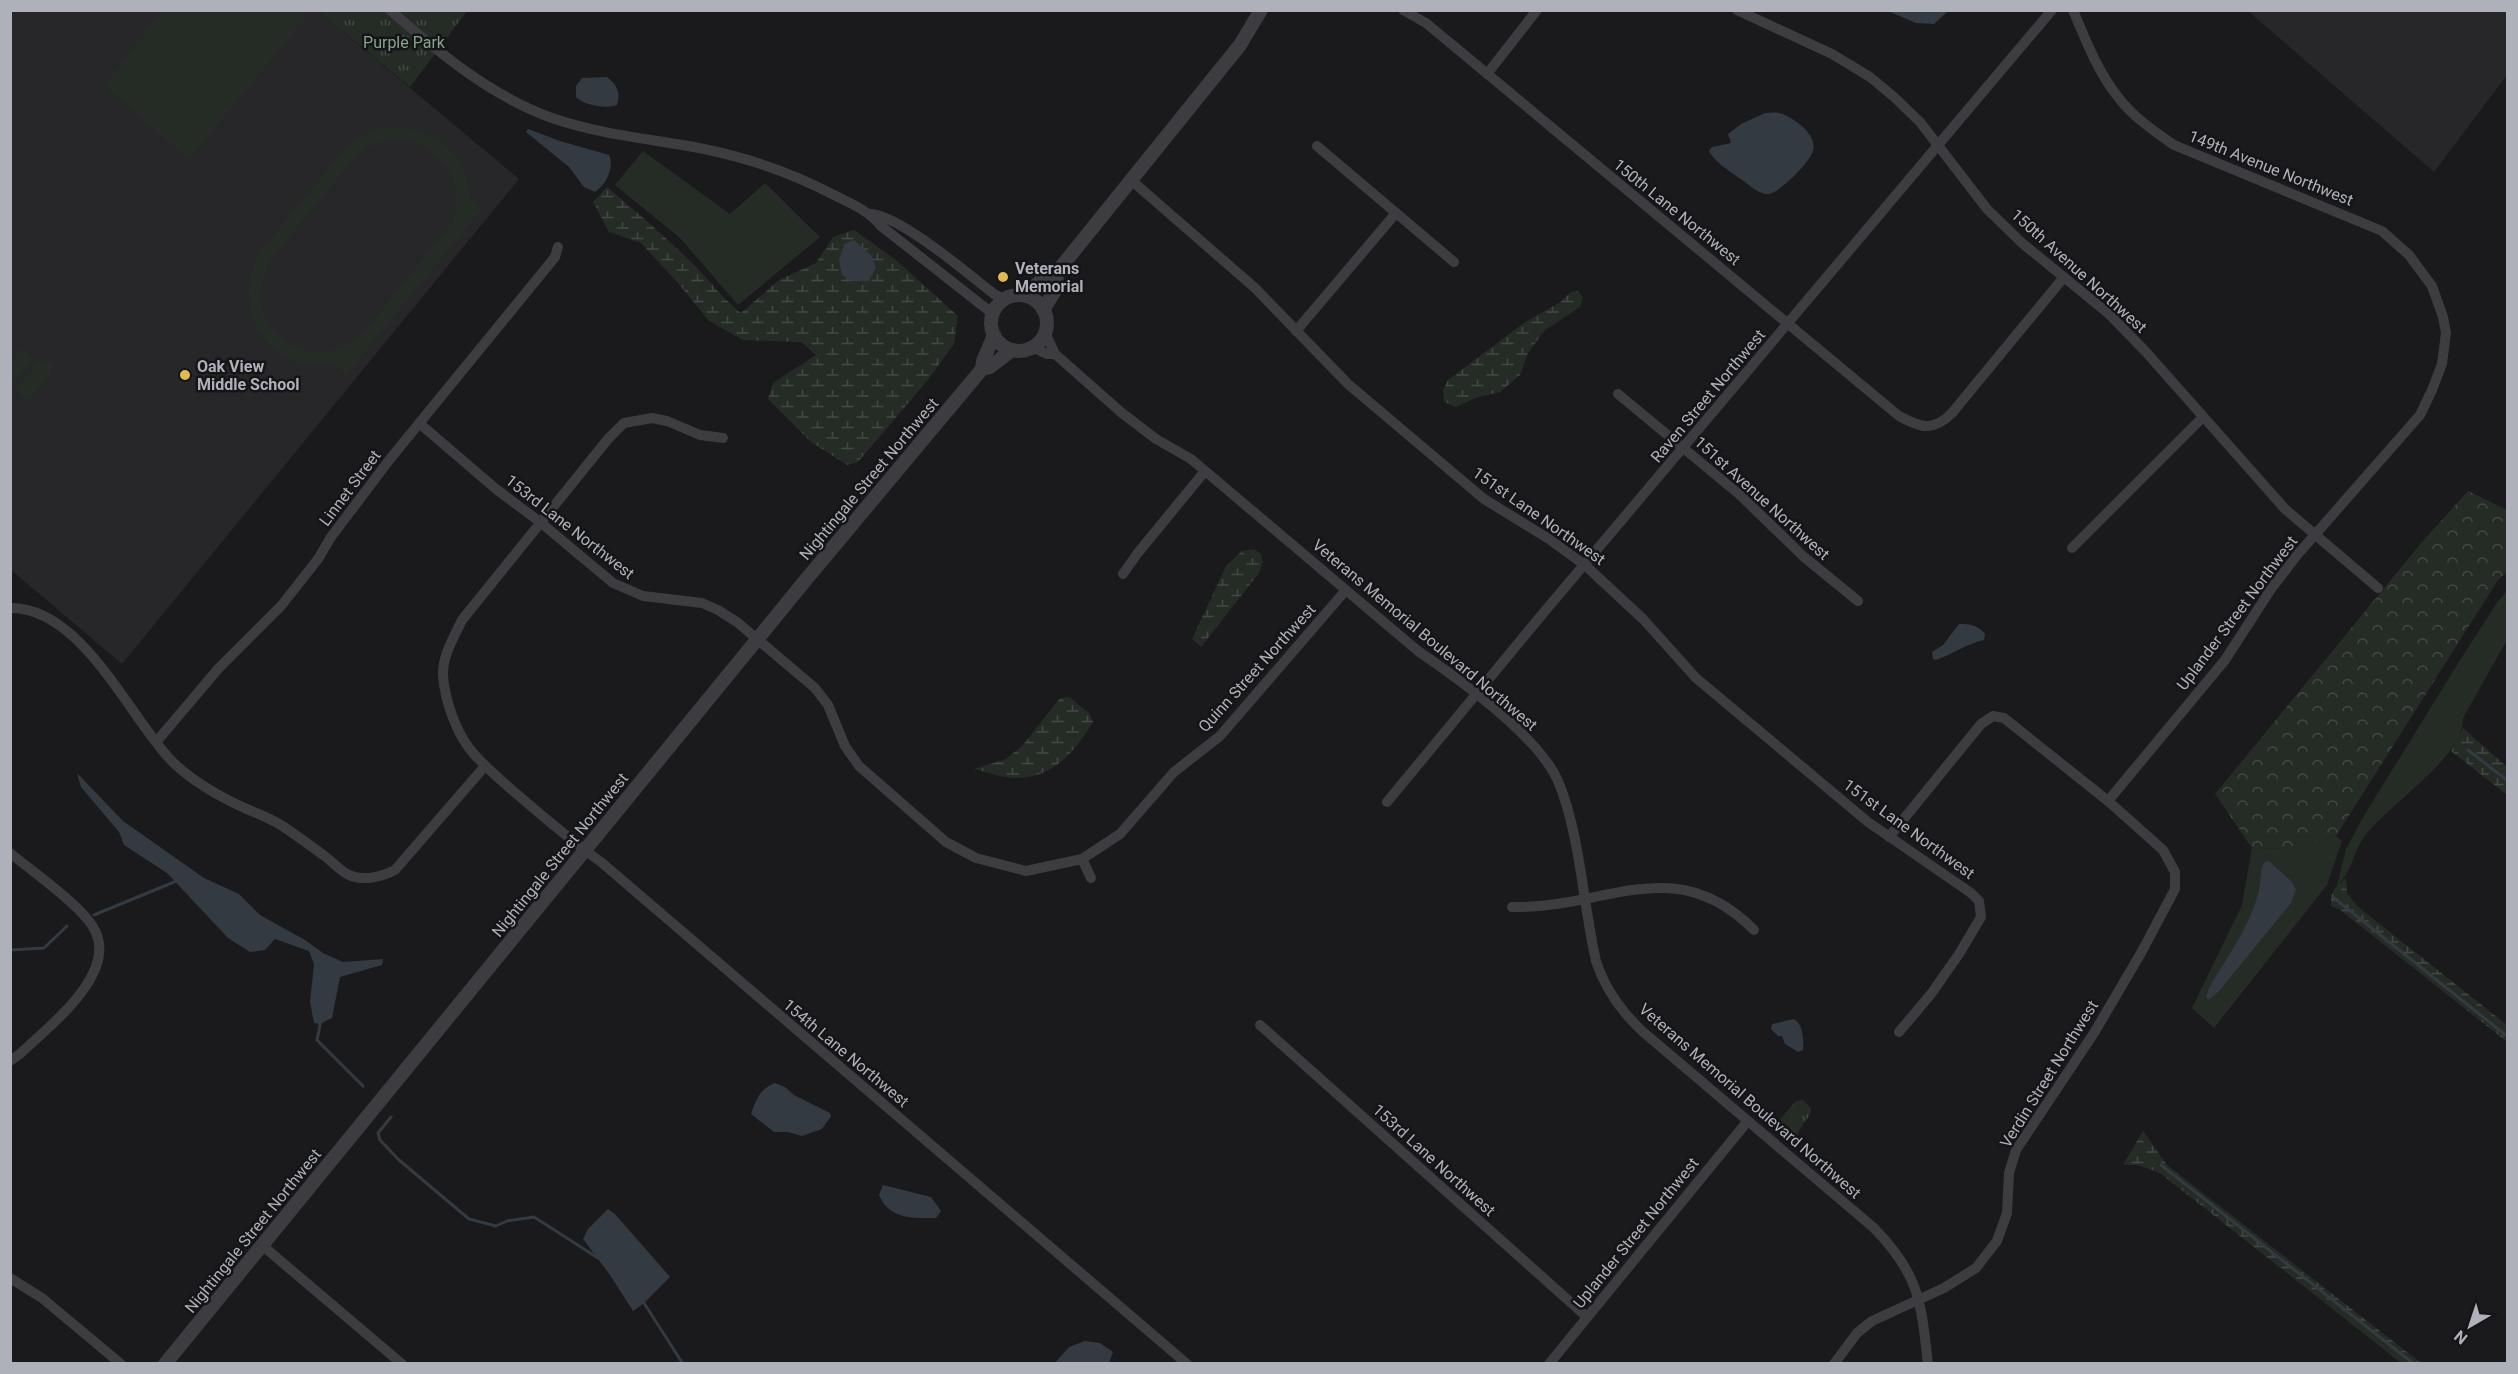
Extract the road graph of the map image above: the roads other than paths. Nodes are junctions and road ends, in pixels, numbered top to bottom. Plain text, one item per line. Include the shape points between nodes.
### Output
1 (390, 10) edge
2 (1261, 10) edge
3 (1403, 10) edge
4 (1537, 10) edge
5 (1737, 10) edge
6 (2052, 10) edge
7 (2073, 10) edge
8 (1487, 74) junction
9 (1938, 145) junction
10 (1317, 146) dead end
11 (1131, 180) junction
12 (1396, 213) junction
13 (871, 214) junction
14 (558, 247) dead end
15 (1454, 262) dead end
16 (1057, 272) junction
17 (2064, 277) junction
18 (1023, 295) junction
19 (1004, 299) junction
20 (1043, 310) junction
21 (992, 317) junction
22 (2443, 317) joint
23 (1789, 324) junction
24 (1296, 331) junction
25 (1045, 332) junction
26 (994, 335) junction
27 (1032, 347) junction
28 (1012, 350) junction
29 (1056, 354) junction
30 (982, 369) junction
31 (1618, 394) dead end
32 (2202, 418) junction
33 (419, 423) junction
34 (723, 438) dead end
35 (1684, 447) junction
36 (1205, 471) junction
37 (540, 522) junction
38 (2315, 535) junction
39 (2072, 548) dead end
40 (1586, 566) junction
41 (1123, 574) dead end
42 (2378, 588) dead end
43 (1346, 590) junction
44 (1858, 601) dead end
45 (10, 608) edge
46 (758, 640) junction
47 (1476, 696) junction
48 (157, 741) junction
49 (485, 766) junction
50 (2108, 801) junction
51 (1387, 802) dead end
52 (1889, 837) junction
53 (585, 851) junction
54 (10, 854) edge
55 (1082, 859) junction
56 (1091, 878) dead end
57 (1585, 900) junction
58 (1512, 907) dead end
59 (1754, 930) dead end
60 (1260, 1025) dead end
61 (1899, 1032) dead end
62 (10, 1061) edge
63 (1747, 1122) junction
64 (262, 1246) junction
65 (10, 1278) edge
66 (1919, 1300) junction
67 (1587, 1317) junction
68 (121, 1364) edge
69 (165, 1364) edge
70 (402, 1364) edge
71 (1187, 1364) edge
72 (1549, 1364) edge
73 (1834, 1364) edge
74 (1928, 1364) edge

1 - 13 street via 476,79 520,105 594,130 734,156 802,179
2 - 11 street via 1240,45
3 - 8 street, 150th Lane Northwest via 1426,23
4 - 8 street
5 - 9 street, 150th Avenue Northwest via 1832,54 1870,77
6 - 9 street, Raven Street Northwest
7 - 22 street, 149th Avenue Northwest via 2088,46 2117,96 2144,123 2184,150 2382,231 2409,255 2432,286
8 - 23 street, 150th Lane Northwest
9 - 17 street, 150th Avenue Northwest via 1987,209
9 - 23 street, Raven Street Northwest
10 - 12 street
11 - 16 street
11 - 24 street, 151st Lane Northwest via 1256,288
12 - 15 street
12 - 24 street
13 - 19 street via 914,234
13 - 21 street
14 - 33 street, Linnet Street via 555,257
16 - 18 street via 1043,276
16 - 20 street via 1056,289
17 - 23 street, 150th Lane Northwest via 1952,413 1935,425 1918,426 1899,416
17 - 32 street, 150th Avenue Northwest via 2109,314
18 - 19 street
18 - 20 street
19 - 21 street
20 - 25 street
21 - 26 street, Nightingale Street Northwest
22 - 38 street, Uplander Street Northwest via 2446,333 2442,364 2420,415
23 - 35 street, Raven Street Northwest
24 - 40 street, 151st Lane Northwest via 1348,384 1484,499
25 - 27 street
25 - 29 street, Veterans Memorial Boulevard Northwest
26 - 28 street
26 - 30 street, Nightingale Street Northwest
27 - 28 street, Nightingale Street Northwest
27 - 29 street
28 - 30 street, Nightingale Street Northwest
29 - 36 street, Veterans Memorial Boulevard Northwest via 1136,424
30 - 46 street, Nightingale Street Northwest
31 - 35 street, 151st Avenue Northwest
32 - 38 street, 150th Avenue Northwest via 2285,509
32 - 39 street
33 - 37 street, 153rd Lane Northwest
33 - 48 street, Linnet Street via 281,606 218,669
34 - 37 street, 154th Lane Northwest via 700,435 652,418 624,423
35 - 40 street, Raven Street Northwest
35 - 44 street, 151st Avenue Northwest
36 - 41 street
36 - 43 street, Veterans Memorial Boulevard Northwest
37 - 46 street, 153rd Lane Northwest via 613,584 643,596 702,603 729,616
37 - 49 street, 154th Lane Northwest via 462,620 447,650 443,674 449,706 469,748
38 - 42 street, 150th Avenue Northwest
38 - 50 street, Uplander Street Northwest via 2271,590 2225,660
40 - 47 street, Raven Street Northwest
40 - 52 street, 151st Lane Northwest via 1643,619 1696,678
43 - 47 street, Veterans Memorial Boulevard Northwest
43 - 55 street, Quinn Street Northwest via 1220,736 1174,772 1120,834
45 - 48 street via 24,608 47,617 85,646
46 - 53 street, Nightingale Street Northwest
46 - 55 street, 153rd Lane Northwest via 815,688 859,766 946,842 976,858 1026,871
47 - 51 street, Raven Street Northwest
47 - 57 street, Veterans Memorial Boulevard Northwest via 1524,735 1557,779 1569,816
48 - 49 street via 175,763 214,791 278,823 347,874 363,878 395,870
49 - 53 street, 154th Lane Northwest
50 - 52 street via 2004,718 1993,716 1980,723
50 - 66 street, Verdin Street Northwest via 2163,850 2175,872 2175,889 2094,1033 2016,1150 2009,1173 2007,1214 1997,1241 1976,1268
52 - 61 street, 151st Lane Northwest via 1971,893 1979,901 1981,917 1931,994
53 - 64 street, Nightingale Street Northwest
53 - 71 street, 154th Lane Northwest
54 - 62 street via 80,911 94,928 98,958 87,987
55 - 56 street
57 - 58 street via 1550,907
57 - 59 street via 1643,888 1683,889 1720,902 1737,912
57 - 63 street, Veterans Memorial Boulevard Northwest via 1602,980 1627,1017
60 - 67 street, 153rd Lane Northwest
63 - 66 street, Veterans Memorial Boulevard Northwest via 1892,1246 1904,1263
63 - 67 street, Uplander Street Northwest
64 - 69 street, Nightingale Street Northwest
64 - 70 street
65 - 68 street via 42,1298
66 - 73 street, Verdin Street Northwest via 1872,1321 1857,1333
66 - 74 street, Veterans Memorial Boulevard Northwest
67 - 72 street, Uplander Street Northwest

